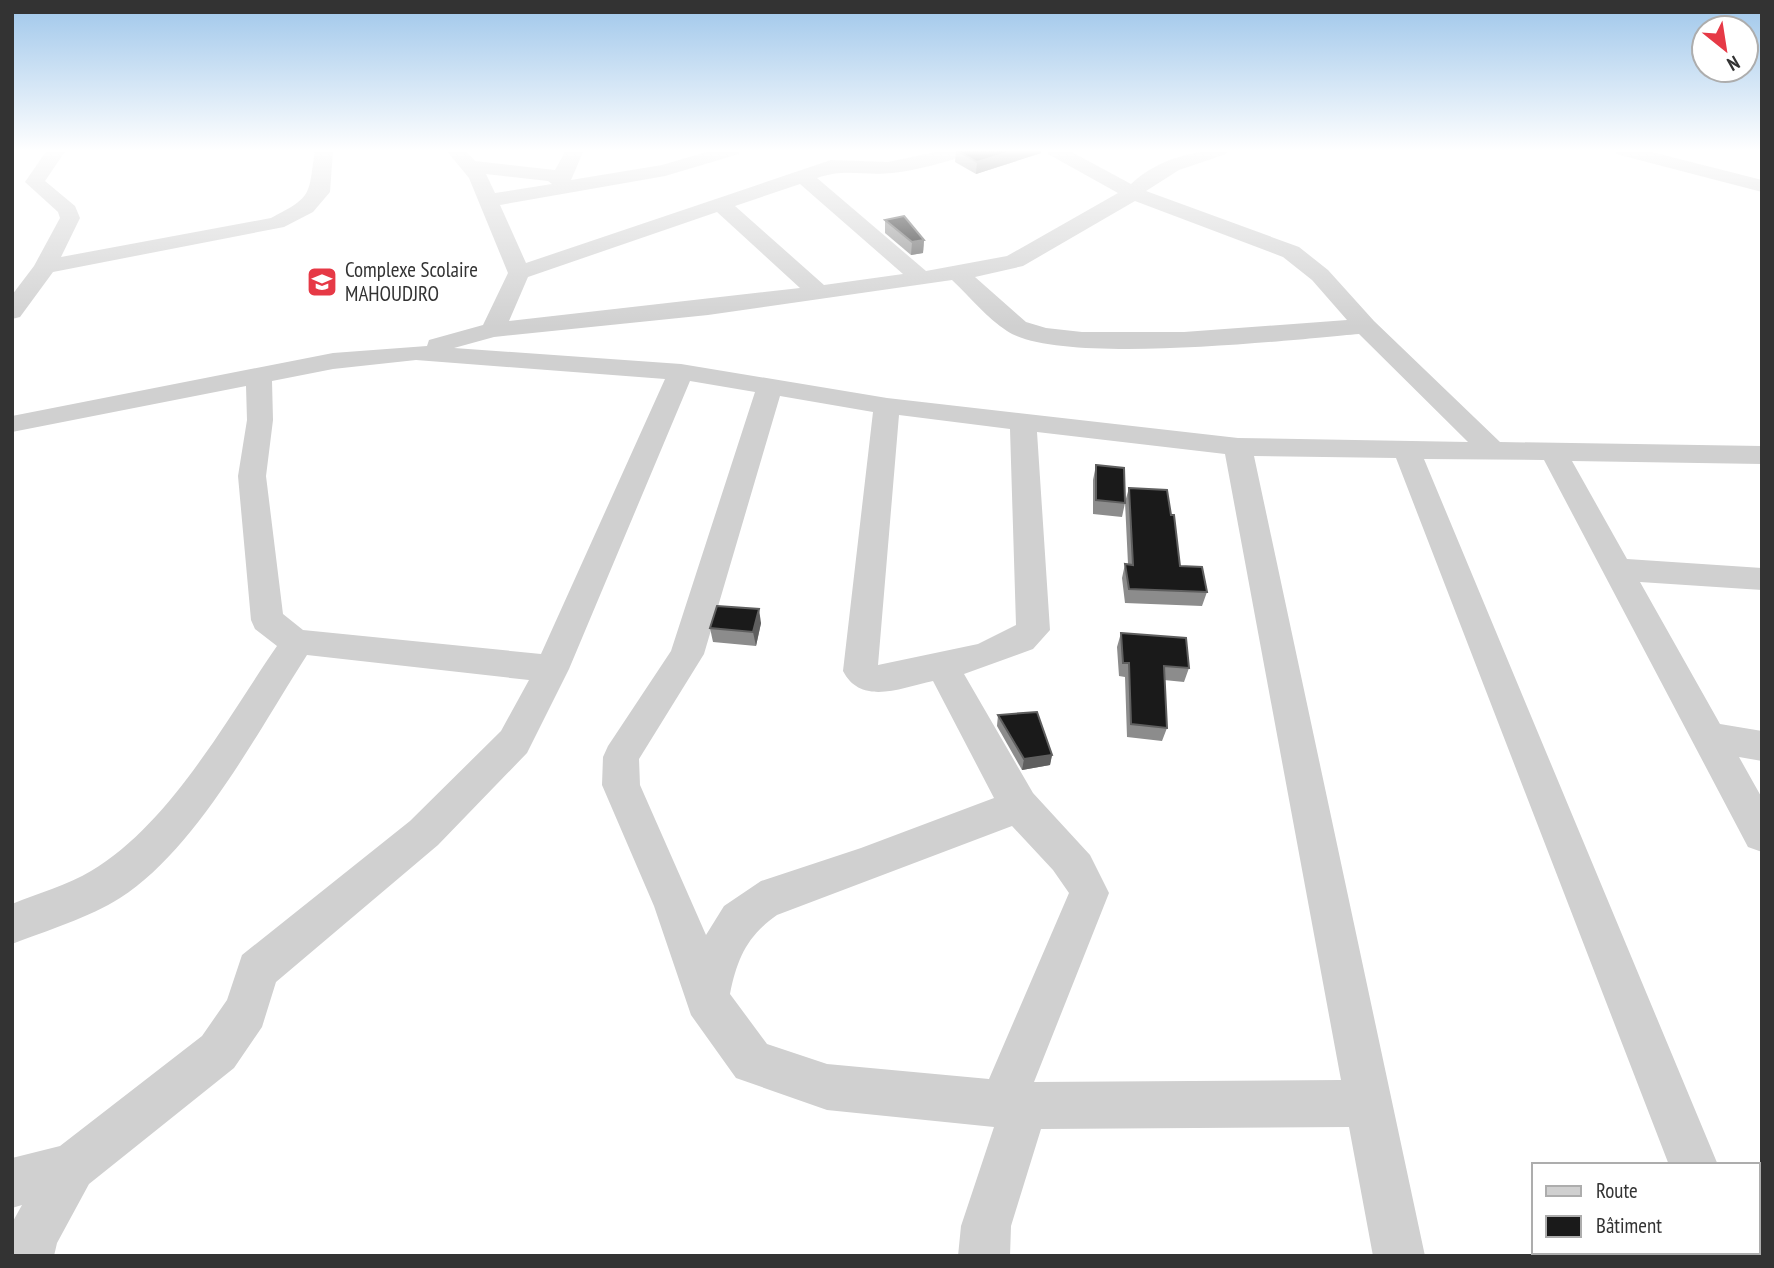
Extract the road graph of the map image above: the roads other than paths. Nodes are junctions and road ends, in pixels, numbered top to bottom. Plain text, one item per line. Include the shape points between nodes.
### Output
1 (67, 209) edge
2 (301, 209) edge
3 (491, 209) edge
4 (704, 209) edge
5 (725, 209) edge
6 (842, 209) edge
7 (1104, 209) edge
8 (1176, 209) edge
9 (45, 267) junction
10 (519, 273) junction
11 (957, 273) junction
12 (920, 277) junction
13 (817, 291) junction
14 (12, 312) edge
15 (1365, 326) junction
16 (493, 330) junction
17 (416, 353) junction
18 (681, 372) junction
19 (259, 375) junction
20 (771, 385) junction
21 (887, 406) junction
22 (1023, 420) junction
23 (12, 424) edge
24 (1238, 446) junction
25 (1406, 449) junction
26 (1492, 450) junction
27 (1553, 451) junction
28 (1762, 455) edge
29 (1618, 569) junction
30 (1762, 579) edge
31 (297, 643) junction
32 (942, 666) junction
33 (552, 669) junction
34 (1709, 737) junction
35 (1762, 746) edge
36 (1020, 807) junction
37 (1762, 835) edge
38 (12, 924) edge
39 (706, 999) junction
40 (1368, 1103) junction
41 (1013, 1105) junction
42 (1693, 1163) edge
43 (72, 1167) junction
44 (12, 1183) edge
45 (28, 1256) edge
46 (984, 1256) edge
47 (1399, 1256) edge

1 - 9 street via 70,218
2 - 9 street via 293,217 245,230
3 - 10 street
4 - 10 street
5 - 13 street
6 - 12 street
7 - 11 street via 1015,261
8 - 15 street via 1291,252 1320,275
9 - 14 street
10 - 16 street
11 - 12 street
11 - 15 street via 1017,327 1051,338 1126,340
12 - 13 street
13 - 16 street via 708,309
15 - 26 street
16 - 17 street
17 - 18 street
17 - 19 street via 333,361
18 - 20 street
18 - 33 street
19 - 23 street
19 - 31 street via 260,420 252,476 267,620
20 - 21 street
20 - 39 street via 687,654 621,757 621,785 675,906
21 - 22 street
21 - 32 street via 859,671 870,680
22 - 24 street
22 - 32 street via 1033,630 1019,642
24 - 25 street
24 - 40 street
25 - 26 street
25 - 42 street
26 - 27 street
27 - 28 street
27 - 29 street
29 - 30 street
29 - 34 street
31 - 33 street
31 - 38 street via 179,819 146,853 105,885
32 - 36 street
33 - 43 street via 514,742 424,833 257,970 246,1012 218,1052
34 - 35 street
34 - 37 street
36 - 39 street via 972,820 762,901 738,921 718,955
36 - 41 street via 1086,880 1089,893
39 - 41 street via 752,1062 827,1087
40 - 41 street
40 - 47 street
41 - 46 street via 986,1226
43 - 44 street
43 - 45 street via 33,1235

